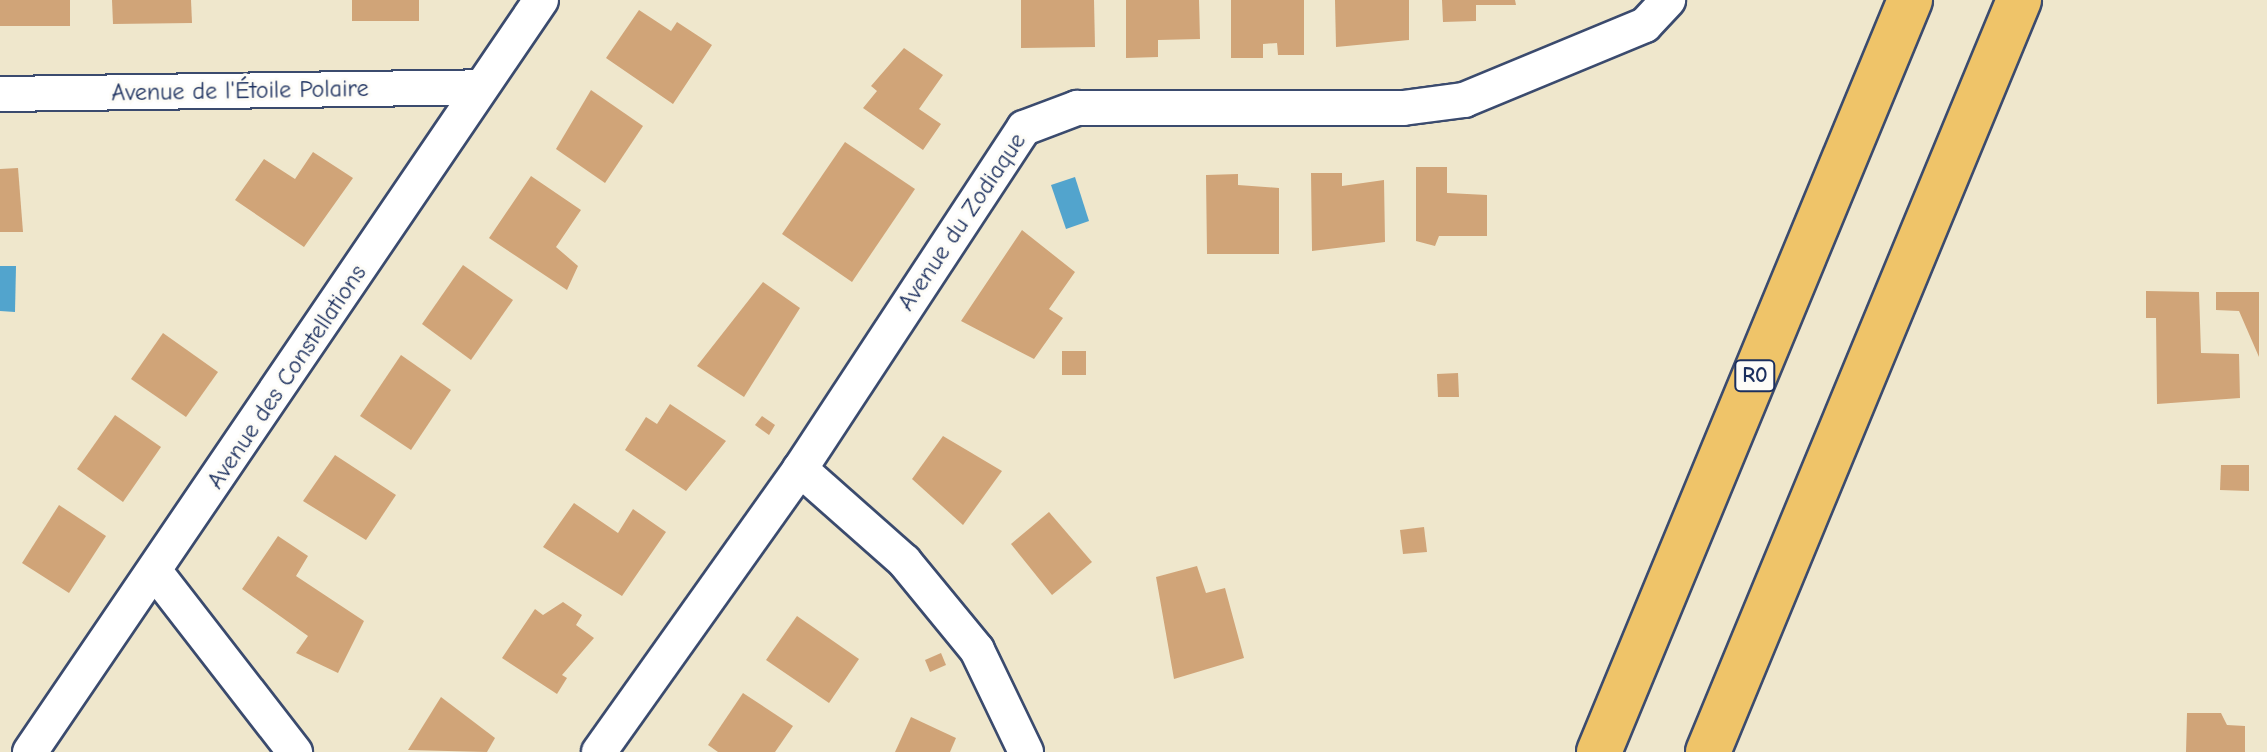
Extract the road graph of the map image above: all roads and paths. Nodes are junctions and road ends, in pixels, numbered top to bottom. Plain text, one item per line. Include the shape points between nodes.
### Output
1 (541, 0) edge
2 (1668, 0) edge
3 (1910, 0) edge
4 (2019, 0) edge
5 (480, 87) junction
6 (0, 94) edge
7 (800, 469) junction
8 (156, 573) junction
9 (30, 752) edge
10 (295, 752) edge
11 (599, 752) edge
12 (1026, 752) edge
13 (1599, 752) edge
14 (1708, 752) edge

1 - 5 street, Avenue des Constellations
2 - 7 street, Avenue du Zodiaque via 1645,25 1464,100 1403,108 1077,108 1024,128
3 - 13 highway, R0
4 - 14 highway
5 - 6 street, Avenue de l'Étoile Polaire
5 - 8 street, Avenue des Constellations
7 - 11 street, Avenue du Zodiaque
7 - 12 street via 904,561 977,650
8 - 9 street, Avenue des Constellations
8 - 10 street

